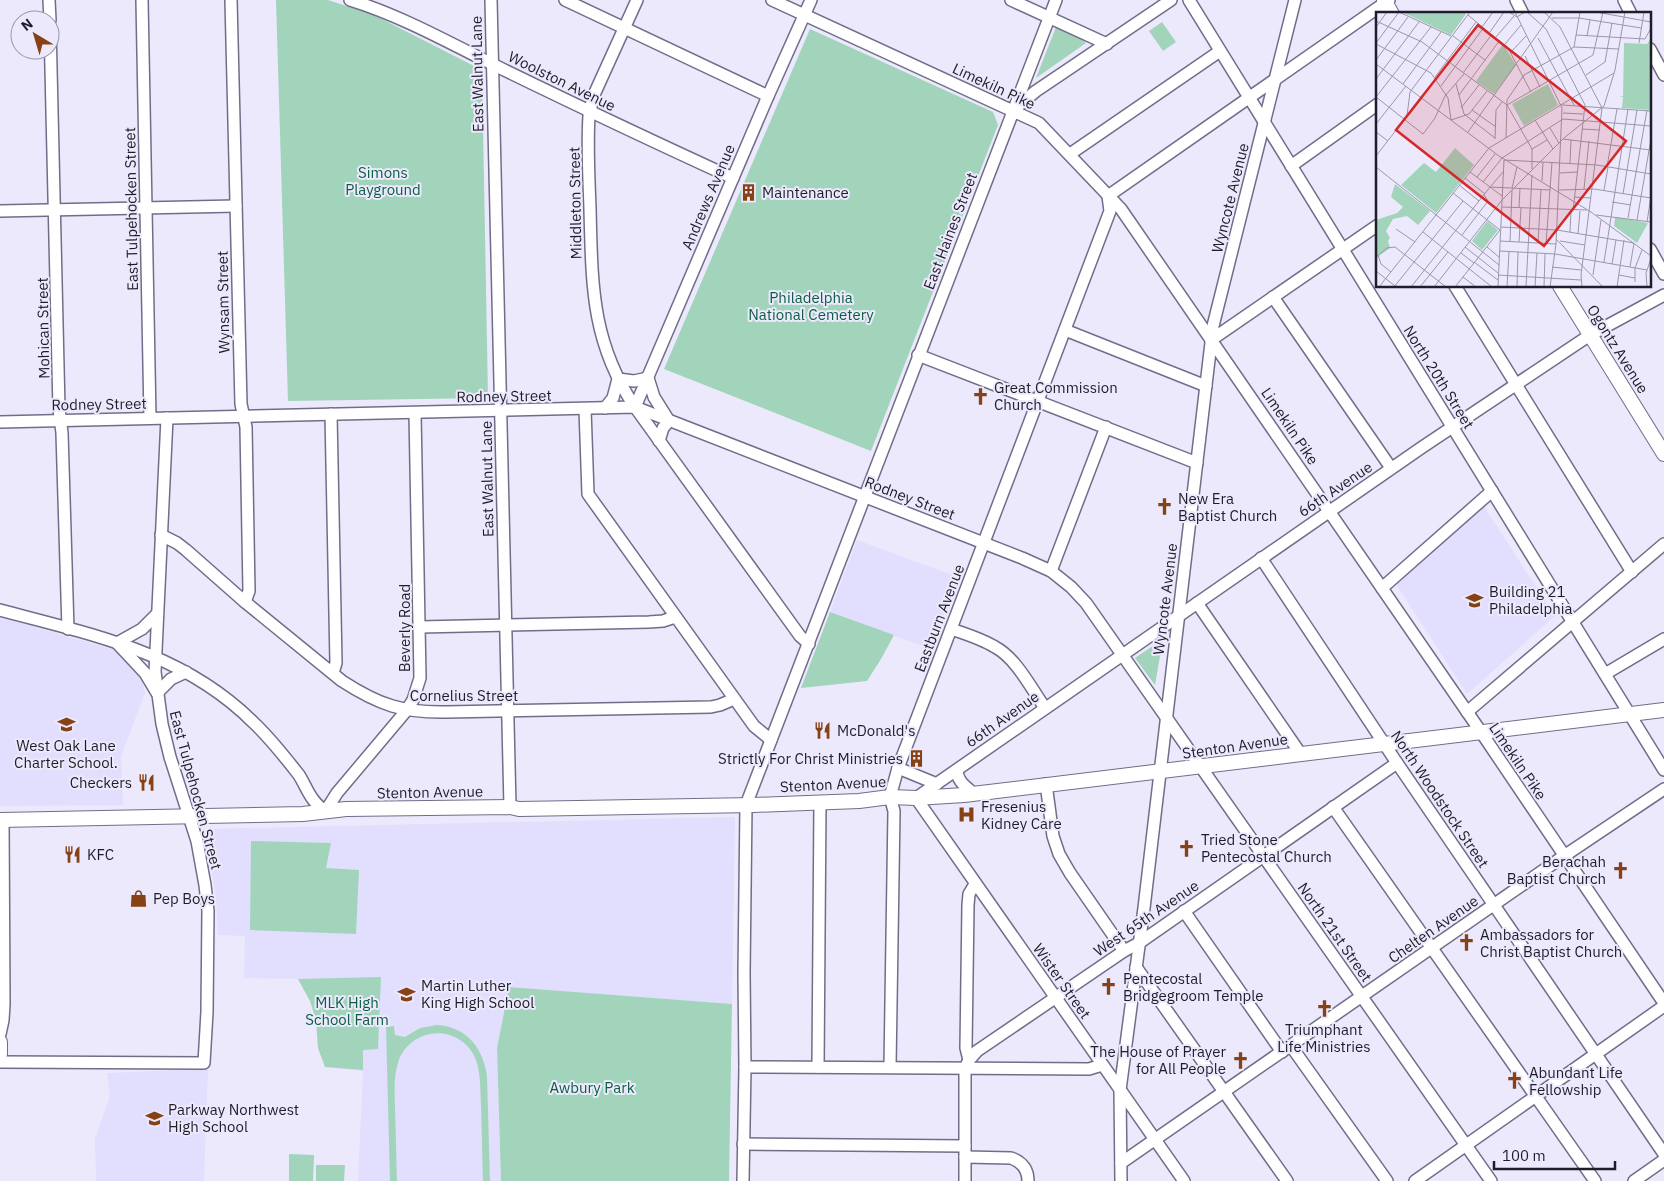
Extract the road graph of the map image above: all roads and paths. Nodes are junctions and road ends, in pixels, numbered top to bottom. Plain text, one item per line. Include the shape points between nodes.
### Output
1 (142, 0) edge
2 (232, 0) edge
3 (350, 0) edge
4 (491, 0) edge
5 (565, 0) edge
6 (637, 0) edge
7 (772, 0) edge
8 (811, 0) edge
9 (1011, 0) edge
10 (1056, 0) edge
11 (1171, 0) edge
12 (1189, 0) edge
13 (1294, 0) edge
14 (1516, 0) edge
15 (1624, 0) edge
16 (1387, 4) edge
17 (379, 5) edge
18 (1522, 12) edge
19 (1630, 12) edge
20 (805, 16) junction
21 (1049, 17) junction
22 (624, 28) junction
23 (1107, 44) junction
24 (1220, 51) junction
25 (1655, 56) edge
26 (51, 60) edge
27 (492, 64) junction
28 (1664, 75) edge
29 (1275, 79) junction
30 (768, 96) junction
31 (1249, 98) junction
32 (1376, 105) edge
33 (590, 111) junction
34 (1012, 111) junction
35 (1264, 123) junction
36 (1070, 154) junction
37 (1290, 166) junction
38 (733, 178) junction
39 (1108, 196) junction
40 (236, 206) junction
41 (146, 208) junction
42 (55, 210) junction
43 (0, 211) edge
44 (1376, 226) edge
45 (1343, 249) junction
46 (1652, 253) edge
47 (1664, 274) edge
48 (1457, 288) edge
49 (1561, 288) edge
50 (1664, 294) edge
51 (1273, 298) junction
52 (1064, 330) junction
53 (1590, 335) junction
54 (1211, 340) junction
55 (918, 355) junction
56 (648, 378) junction
57 (618, 379) junction
58 (1516, 384) junction
59 (1206, 386) junction
60 (1038, 401) junction
61 (635, 407) junction
62 (605, 408) junction
63 (585, 409) junction
64 (501, 411) junction
65 (415, 413) junction
66 (331, 414) junction
67 (243, 416) junction
68 (150, 418) junction
69 (167, 418) junction
70 (61, 420) junction
71 (670, 421) junction
72 (0, 422) edge
73 (1106, 427) junction
74 (1452, 427) junction
75 (659, 441) junction
76 (1664, 454) edge
77 (1197, 462) junction
78 (1391, 468) junction
79 (1492, 491) junction
80 (864, 497) junction
81 (1329, 511) junction
82 (161, 535) junction
83 (984, 542) junction
84 (1664, 544) edge
85 (1261, 558) junction
86 (1051, 571) junction
87 (1632, 572) junction
88 (1382, 588) junction
89 (245, 602) junction
90 (1196, 602) junction
91 (0, 610) edge
92 (157, 614) junction
93 (1179, 615) junction
94 (675, 617) junction
95 (1572, 623) junction
96 (506, 625) junction
97 (420, 627) junction
98 (68, 629) junction
99 (951, 629) junction
100 (1664, 638) edge
101 (118, 643) junction
102 (809, 644) junction
103 (1121, 655) junction
104 (155, 656) junction
105 (186, 672) junction
106 (334, 673) junction
107 (1605, 674) junction
108 (157, 693) junction
109 (734, 699) junction
110 (1045, 708) junction
111 (1664, 710) edge
112 (406, 711) junction
113 (508, 711) junction
114 (1467, 712) junction
115 (1630, 714) junction
116 (1166, 718) junction
117 (1481, 732) junction
118 (771, 740) junction
119 (1385, 743) junction
120 (1300, 753) junction
121 (1397, 763) junction
122 (1200, 766) junction
123 (898, 768) junction
124 (957, 770) junction
125 (1664, 770) edge
126 (1160, 772) junction
127 (937, 784) junction
128 (1046, 784) junction
129 (1663, 792) edge
130 (973, 793) junction
131 (890, 797) junction
132 (916, 798) junction
133 (820, 802) junction
134 (746, 805) junction
135 (510, 807) junction
136 (1333, 807) junction
137 (326, 812) junction
138 (190, 816) junction
139 (1, 820) edge
140 (1263, 856) junction
141 (1564, 856) junction
142 (975, 884) junction
143 (1494, 905) junction
144 (1184, 911) junction
145 (1139, 943) junction
146 (1432, 948) junction
147 (1124, 951) junction
148 (1, 963) edge
149 (1136, 967) junction
150 (1362, 996) junction
151 (1055, 998) junction
152 (1664, 1004) edge
153 (0, 1034) edge
154 (0, 1042) edge
155 (1287, 1049) junction
156 (1595, 1053) junction
157 (0, 1054) edge
158 (0, 1062) edge
159 (967, 1064) junction
160 (1102, 1065) junction
161 (745, 1067) junction
162 (818, 1067) junction
163 (890, 1068) junction
164 (1120, 1090) junction
165 (1224, 1092) junction
166 (1536, 1096) junction
167 (1154, 1140) junction
168 (743, 1144) junction
169 (1466, 1145) junction
170 (965, 1151) junction
171 (1664, 1154) edge
172 (1664, 1160) edge
173 (1121, 1163) junction
174 (743, 1181) edge
175 (965, 1181) edge
176 (1028, 1181) edge
177 (1121, 1181) edge
178 (1184, 1181) edge
179 (1287, 1181) edge
180 (1387, 1181) edge
181 (1415, 1181) edge
182 (1491, 1181) edge
183 (1596, 1181) edge
184 (1634, 1181) edge

1 - 41 street, East Tulpehocken Street
2 - 40 street, Wynsam Street
3 - 17 street, Woolston Avenue
4 - 27 street, East Walnut Lane
5 - 22 street
6 - 22 street, Middleton Street
7 - 20 street, Limekiln Pike
8 - 20 street, Andrews Avenue
9 - 21 street
10 - 21 street
11 - 23 street, East Haines Street
12 - 24 street, North 20th Street
13 - 29 street, Wyncote Avenue
14 - 18 street
15 - 19 street
16 - 29 street
17 - 27 street, Woolston Avenue
20 - 30 street, Andrews Avenue
20 - 34 street, Limekiln Pike
21 - 23 street
21 - 34 street
22 - 30 street
22 - 33 street, Middleton Street
23 - 34 street, East Haines Street via 1036,91
24 - 31 street, North 20th Street
24 - 36 street
25 - 28 street
26 - 42 street, Mohican Street
27 - 33 street, Woolston Avenue
27 - 64 street, East Walnut Lane
29 - 31 street
29 - 35 street, Wyncote Avenue
30 - 38 street, Andrews Avenue
31 - 35 street, North 20th Street
31 - 39 street
32 - 37 street
33 - 38 street, Woolston Avenue
33 - 57 street, Middleton Street via 593,296 604,348
34 - 36 street, Limekiln Pike via 1039,123
34 - 55 street, East Haines Street
35 - 37 street, North 20th Street
35 - 54 street, Wyncote Avenue
36 - 39 street, Limekiln Pike
37 - 45 street, North 20th Street
38 - 56 street, Andrews Avenue
39 - 52 street, Eastburn Avenue via 1110,211
39 - 54 street, Limekiln Pike via 1121,209
40 - 41 street
40 - 67 street, Wynsam Street
41 - 42 street
41 - 68 street, East Tulpehocken Street
42 - 43 street
42 - 70 street, Mohican Street
44 - 45 street
45 - 51 street
45 - 74 street, North 20th Street
46 - 47 street
48 - 58 street
49 - 53 main road, Ogontz Avenue
50 - 53 street, 66th Avenue
51 - 54 street
51 - 78 street
52 - 59 street
52 - 60 street, Eastburn Avenue
53 - 58 street, 66th Avenue
53 - 76 main road, Ogontz Avenue
54 - 59 street, Wyncote Avenue
54 - 81 street, Limekiln Pike
55 - 60 street
55 - 80 street, East Haines Street
56 - 57 street via 631,382
56 - 61 street, Andrews Avenue
56 - 71 street via 658,405
57 - 61 street, Middleton Street
57 - 62 street via 613,398
58 - 74 street, 66th Avenue
58 - 87 street
59 - 77 street, Wyncote Avenue
60 - 73 street
60 - 83 street, Eastburn Avenue
61 - 62 street, Rodney Street
61 - 71 street, Rodney Street
61 - 75 street
62 - 63 street, Rodney Street
63 - 64 street, Rodney Street
63 - 94 street via 588,494
64 - 65 street, Rodney Street
64 - 96 street, East Walnut Lane
65 - 66 street, Rodney Street
65 - 97 street, Beverly Road
66 - 67 street, Rodney Street
66 - 106 street
67 - 69 street, Rodney Street
67 - 89 street, Wynsam Street via 246,426 249,591
68 - 69 street, Rodney Street
68 - 70 street, Rodney Street
69 - 82 street, East Tulpehocken Street
70 - 72 street, Rodney Street
70 - 98 street, Mohican Street
71 - 75 street via 663,428
71 - 80 street, Rodney Street
73 - 77 street
73 - 86 street
74 - 78 street, 66th Avenue
74 - 79 street, North 20th Street
75 - 102 street
77 - 93 street, Wyncote Avenue
78 - 81 street, 66th Avenue
79 - 88 street
79 - 95 street, North 20th Street
80 - 83 street, Rodney Street
80 - 102 street, East Haines Street
81 - 85 street, 66th Avenue
81 - 88 street, Limekiln Pike
82 - 89 street, Cornelius Street via 186,550
82 - 92 street, East Tulpehocken Street
83 - 86 street, North 21st Street
83 - 99 street, Eastburn Avenue
84 - 87 street
85 - 90 street, 66th Avenue
85 - 119 street, North Woodstock Street
86 - 103 street, North 21st Street via 1086,603
87 - 95 street
88 - 114 street, Limekiln Pike
89 - 106 street, Cornelius Street
90 - 93 street, 66th Avenue
90 - 120 street
91 - 98 street
92 - 101 street via 142,629
92 - 104 street, East Tulpehocken Street
93 - 103 street, 66th Avenue
93 - 116 street, Wyncote Avenue
94 - 96 street via 649,622
94 - 109 street
95 - 107 street, North 20th Street
95 - 114 street
96 - 97 street
96 - 113 street, East Walnut Lane
97 - 112 street, Beverly Road via 420,678
98 - 101 street
99 - 110 street via 989,643 1010,658
99 - 123 street, Eastburn Avenue
100 - 107 street
101 - 104 street
101 - 108 street
102 - 118 street, East Haines Street
103 - 110 street, 66th Avenue
103 - 116 street, North 21st Street
104 - 105 street
104 - 108 street, East Tulpehocken Street
105 - 108 street via 170,679
105 - 137 street via 226,698 254,723 278,748 313,800
106 - 112 street, Cornelius Street via 366,696
107 - 115 street, North 20th Street
108 - 138 street, East Tulpehocken Street via 170,757
109 - 113 street, Cornelius Street via 711,707
109 - 118 street via 754,726
110 - 124 street, 66th Avenue
111 - 115 main road, Stenton Avenue
112 - 113 street, Cornelius Street
112 - 137 street, Beverly Road via 337,793
113 - 135 street, East Walnut Lane
114 - 117 street, Limekiln Pike
115 - 117 main road, Stenton Avenue
115 - 125 street, North 20th Street
116 - 122 street, North 21st Street
116 - 126 street, Wyncote Avenue
117 - 119 main road, Stenton Avenue
117 - 141 street, Limekiln Pike
118 - 134 street, East Haines Street
119 - 120 main road, Stenton Avenue
119 - 121 street, North Woodstock Street
120 - 122 main road, Stenton Avenue
121 - 136 street, West 65th Avenue
121 - 143 street, North Woodstock Street
122 - 126 main road, Stenton Avenue
122 - 140 street, North 21st Street
123 - 127 street
123 - 131 street, Eastburn Avenue
124 - 127 street, 66th Avenue
124 - 130 street via 957,777
126 - 128 main road, Stenton Avenue
126 - 145 street, Wyncote Avenue
127 - 132 street, 66th Avenue
128 - 130 main road, Stenton Avenue
128 - 147 street via 1053,836 1059,854
129 - 141 street, Chelten Avenue
130 - 132 main road, Stenton Avenue
131 - 132 main road, Stenton Avenue
131 - 133 main road, Stenton Avenue
131 - 163 street, Eastburn Avenue via 894,812
132 - 142 street, Wister Street
133 - 134 main road, Stenton Avenue
133 - 162 street
134 - 135 main road, Stenton Avenue
134 - 161 street
135 - 137 main road, Stenton Avenue
136 - 140 street, West 65th Avenue
136 - 146 street
137 - 138 main road, Stenton Avenue
138 - 139 main road, Stenton Avenue
138 - 158 street, East Tulpehocken Street via 201,860 208,911 204,1063
139 - 148 street
140 - 144 street, West 65th Avenue
140 - 150 street, North 21st Street
141 - 143 street, Chelten Avenue
141 - 152 street, Limekiln Pike
142 - 151 street, Wister Street
142 - 159 street via 969,894 968,905
143 - 146 street, Chelten Avenue
143 - 156 street, North Woodstock Street
144 - 145 street, West 65th Avenue
144 - 155 street
145 - 147 street, West 65th Avenue
145 - 149 street, Wyncote Avenue
146 - 150 street, Chelten Avenue
146 - 166 street
147 - 151 street, West 65th Avenue
148 - 153 street via 3,1012
149 - 164 street, Wyncote Avenue
149 - 165 street
150 - 155 street, Chelten Avenue
150 - 169 street, North 21st Street
151 - 159 street, West 65th Avenue via 978,1052
151 - 160 street, Wister Street
152 - 156 street
154 - 157 main road
155 - 165 street, Chelten Avenue
155 - 180 street
156 - 166 street
156 - 171 street, North Woodstock Street
159 - 160 street via 1089,1069
159 - 163 street
159 - 170 street
160 - 164 street, Wister Street
161 - 162 street
161 - 168 street
162 - 163 street
164 - 167 street, Wister Street
164 - 173 street, Wyncote Avenue
165 - 167 street, Chelten Avenue
165 - 179 street
166 - 169 street
166 - 183 street
167 - 173 street, Chelten Avenue
167 - 178 street, Wister Street
168 - 170 street
168 - 174 street
169 - 181 street
169 - 182 street, North 21st Street
170 - 175 street
170 - 176 street via 1018,1160 1025,1167
172 - 184 street
173 - 177 street, Wyncote Avenue

